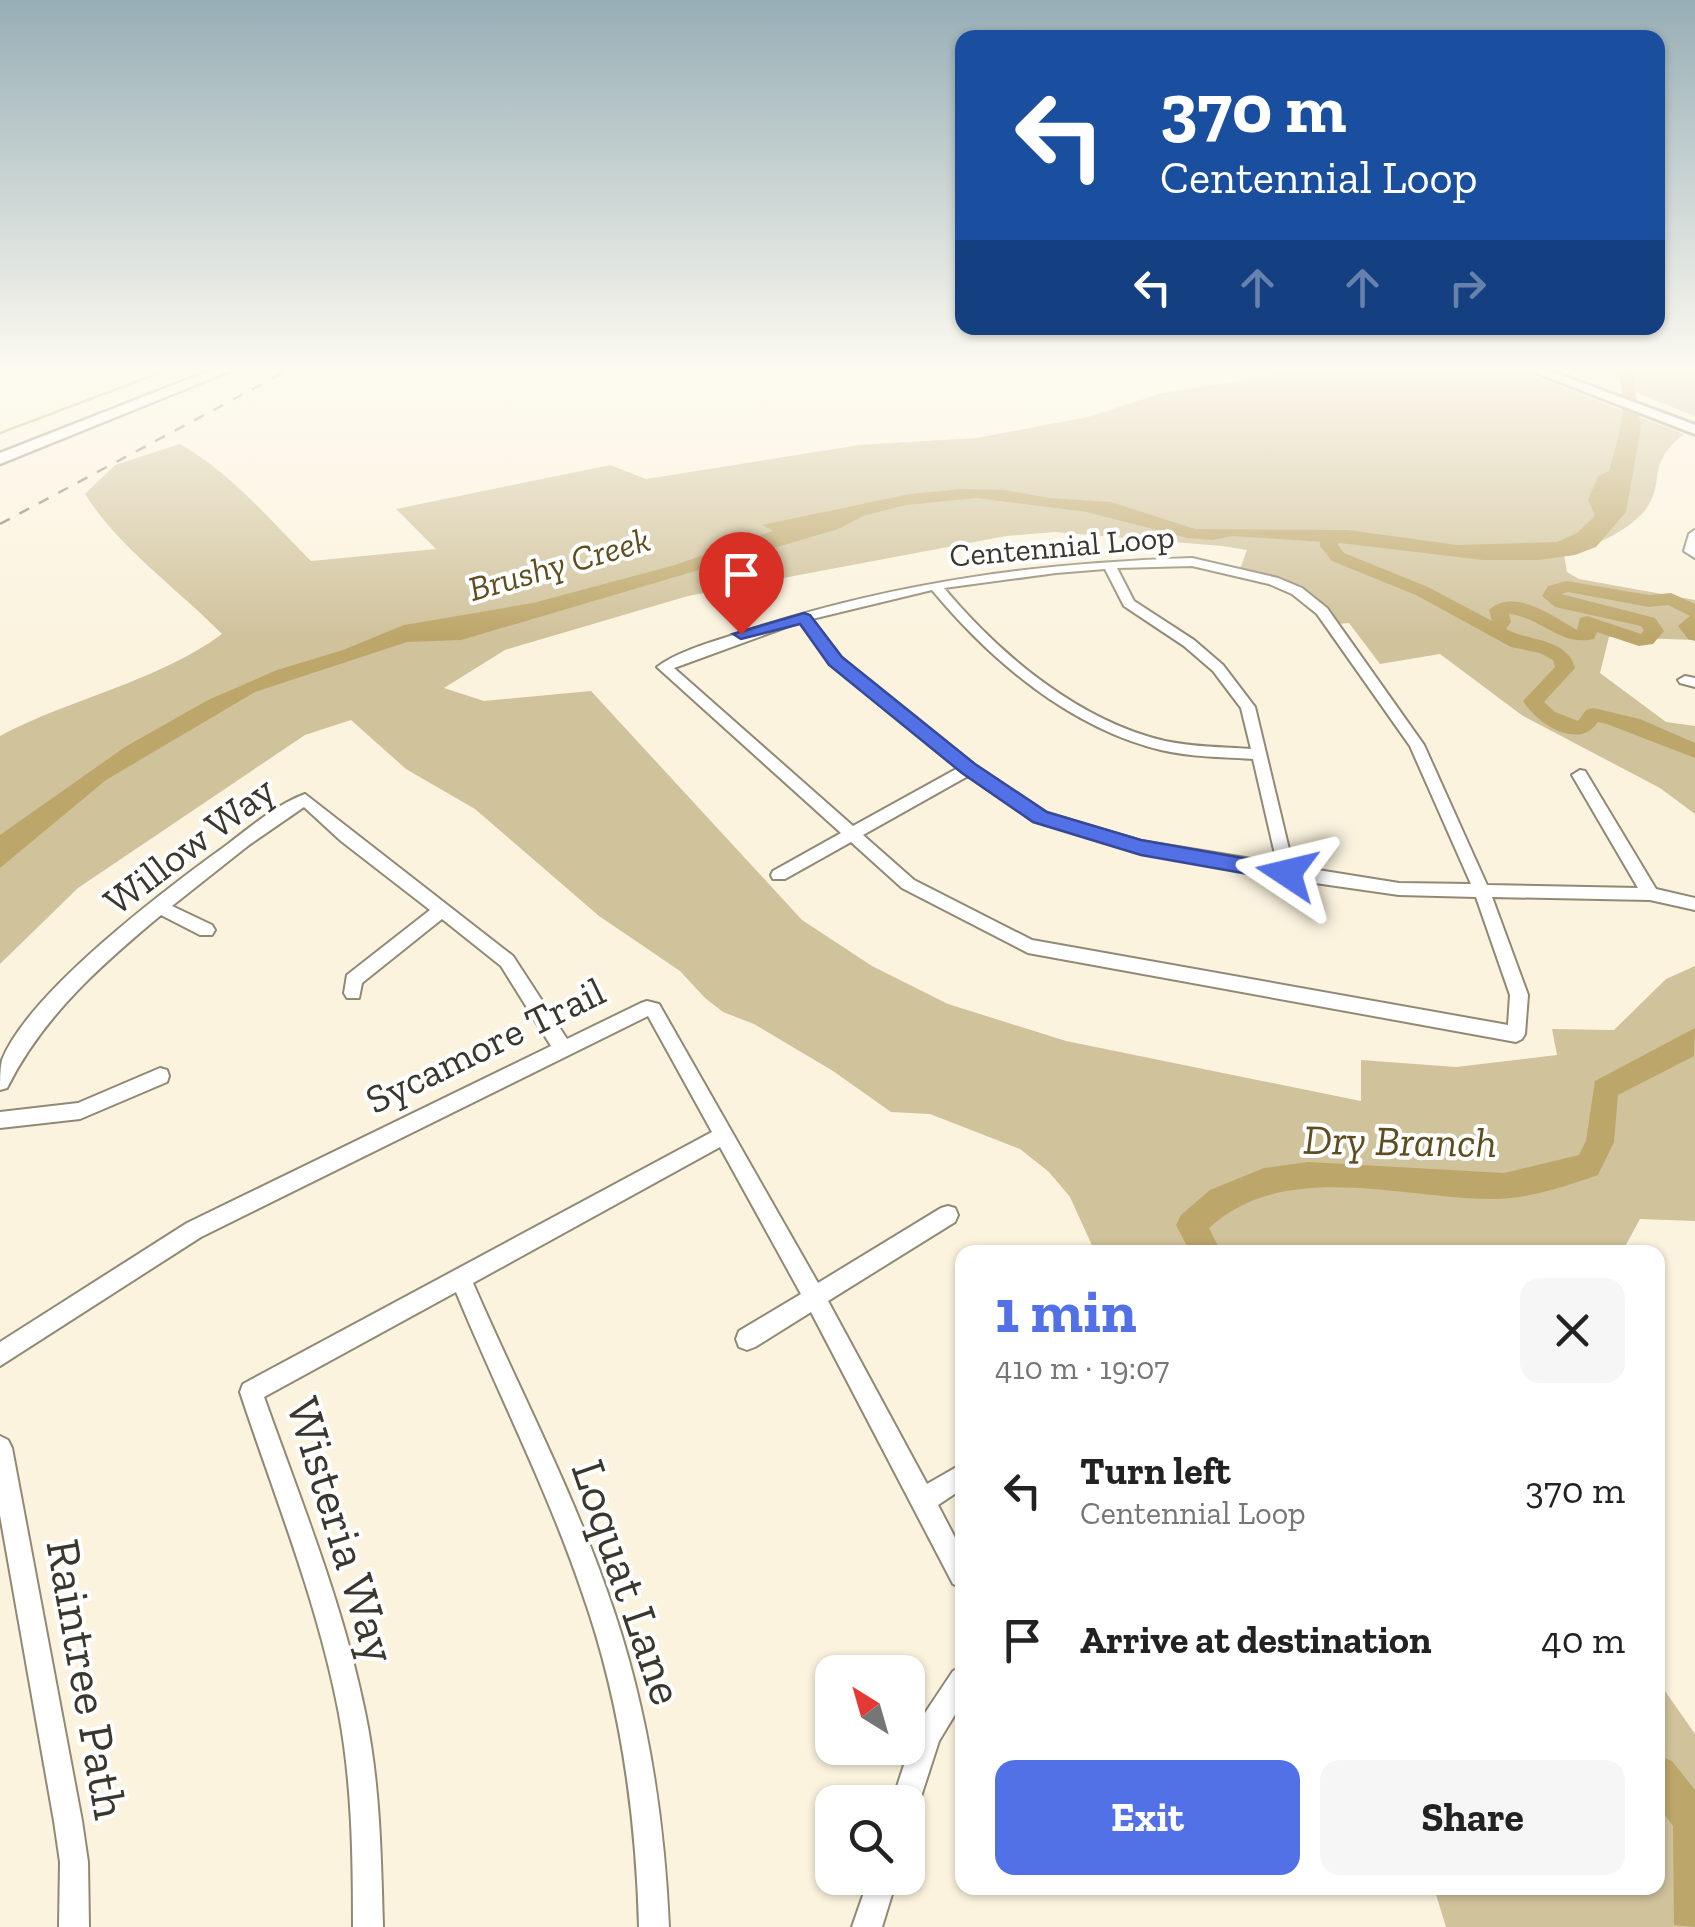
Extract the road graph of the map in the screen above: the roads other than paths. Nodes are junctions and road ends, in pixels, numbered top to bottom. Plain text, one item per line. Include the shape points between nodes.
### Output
1 (1695, 534) edge
2 (1695, 554) edge
3 (1110, 566) junction
4 (934, 585) junction
5 (804, 618) junction
6 (1261, 755) junction
7 (968, 768) junction
8 (1580, 775) dead end
9 (852, 834) junction
10 (1287, 873) junction
11 (779, 875) dead end
12 (1482, 891) junction
13 (1650, 894) junction
14 (1695, 904) edge
15 (159, 906) junction
16 (442, 910) junction
17 (206, 930) dead end
18 (353, 992) dead end
19 (562, 1047) junction
20 (160, 1076) dead end
21 (0, 1082) edge
22 (0, 1120) edge
23 (725, 1135) junction
24 (948, 1215) dead end
25 (460, 1280) junction
26 (814, 1296) junction
27 (746, 1339) dead end
28 (0, 1355) edge
29 (0, 1448) edge
30 (955, 1480) edge
31 (922, 1501) junction
32 (955, 1561) edge
33 (955, 1691) edge
34 (911, 1785) edge
35 (877, 1895) edge
36 (74, 1927) edge
37 (368, 1927) edge
38 (654, 1927) edge
39 (867, 1927) edge

1 - 2 street
3 - 4 street, Centennial Loop
3 - 6 street via 1138,612 1218,668 1248,707
3 - 12 street, Centennial Loop via 1216,566 1273,581 1322,610 1417,745
4 - 5 street, Centennial Loop
4 - 6 street via 984,642 1104,726 1165,746
5 - 7 street via 836,661
5 - 9 street, Centennial Loop via 741,634 664,667
6 - 10 street
7 - 9 street
7 - 10 street via 1040,817 1080,831
8 - 13 street
9 - 11 street
9 - 12 street, Centennial Loop via 908,884 1028,946 1516,1034 1519,995
10 - 12 street via 1400,889
12 - 13 street
13 - 14 street
15 - 16 street, Willow Way via 305,799
15 - 17 street
15 - 21 street, Willow Way via 51,1002
16 - 18 street via 353,980
16 - 19 street, Willow Way via 507,961
19 - 23 street, Sycamore Trail via 653,1008
19 - 28 street, Sycamore Trail via 194,1230
20 - 22 street via 80,1110
23 - 25 street, Wisteria Way
23 - 26 street, Sycamore Trail
24 - 26 street
25 - 37 street, Wisteria Way via 251,1392 352,1711
25 - 38 street, Loquat Lane via 579,1547 602,1616 640,1773
26 - 27 street
26 - 31 street, Sycamore Trail
29 - 36 street, Raintree Path via 68,1821
30 - 31 street
31 - 32 street, Sycamore Trail
33 - 34 street via 926,1736
35 - 39 street

